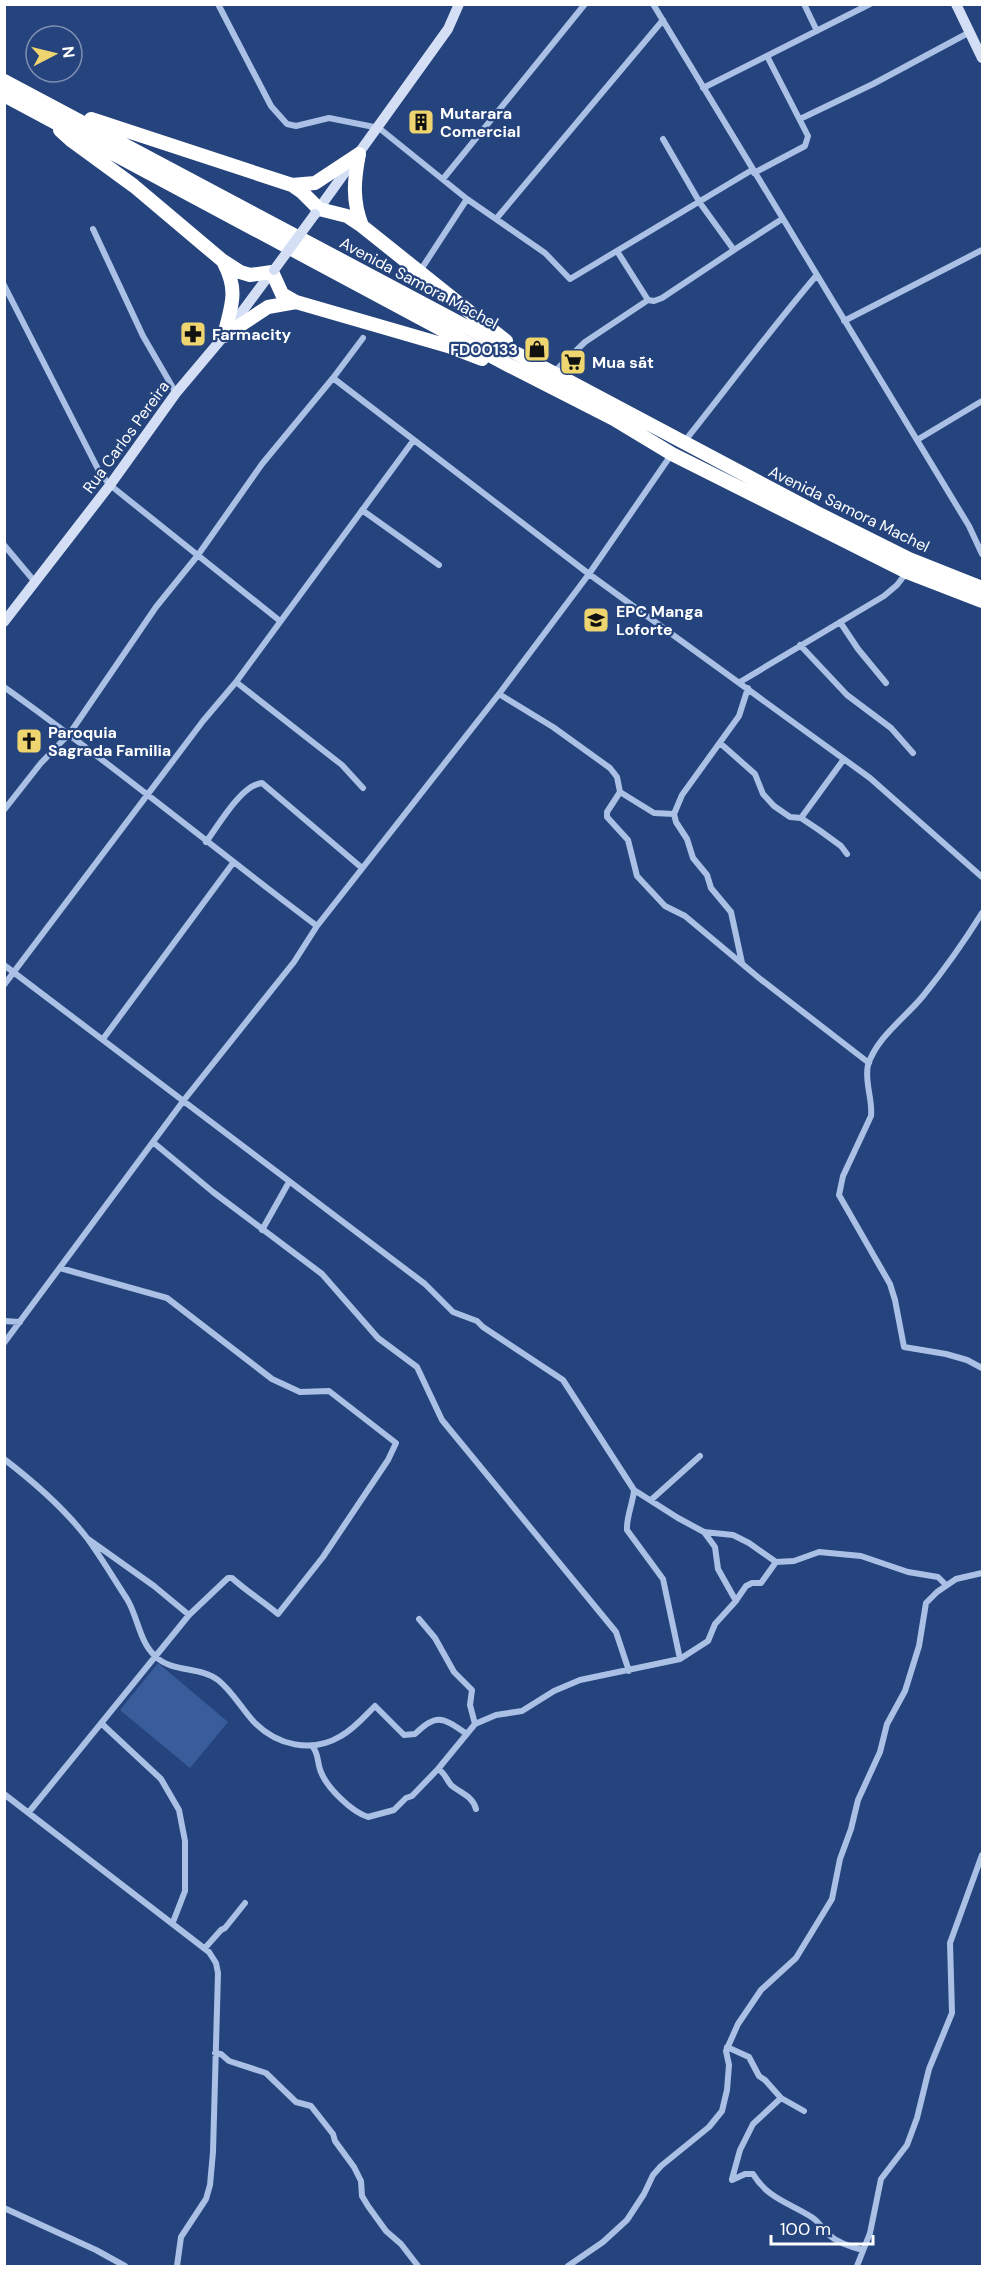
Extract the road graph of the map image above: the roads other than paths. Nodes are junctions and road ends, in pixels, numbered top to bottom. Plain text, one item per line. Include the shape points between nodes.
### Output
1 (218, 4) edge
2 (459, 4) edge
3 (585, 4) edge
4 (653, 4) edge
5 (804, 4) edge
6 (870, 4) edge
7 (956, 4) edge
8 (663, 20) junction
9 (817, 31) junction
10 (970, 32) junction
11 (767, 56) junction
12 (982, 58) edge
13 (4, 81) edge
14 (703, 88) junction
15 (4, 95) edge
16 (68, 113) junction
17 (50, 120) junction
18 (800, 120) junction
19 (379, 128) junction
20 (663, 139) dead end
21 (359, 154) junction
22 (753, 171) junction
23 (442, 179) junction
24 (292, 185) junction
25 (467, 199) junction
26 (700, 203) junction
27 (317, 211) junction
28 (496, 219) junction
29 (782, 219) junction
30 (362, 226) junction
31 (93, 229) dead end
32 (734, 250) junction
33 (982, 250) edge
34 (616, 252) junction
35 (223, 261) junction
36 (273, 271) junction
37 (420, 272) junction
38 (816, 276) junction
39 (4, 285) edge
40 (648, 300) junction
41 (297, 302) junction
42 (844, 321) junction
43 (224, 336) junction
44 (363, 338) dead end
45 (533, 363) junction
46 (510, 366) junction
47 (553, 374) junction
48 (333, 378) junction
49 (176, 393) junction
50 (982, 400) edge
51 (917, 440) junction
52 (414, 441) junction
53 (683, 443) junction
54 (672, 454) junction
55 (110, 485) junction
56 (362, 510) junction
57 (4, 545) edge
58 (982, 554) edge
59 (198, 555) junction
60 (439, 565) dead end
61 (907, 572) junction
62 (589, 574) junction
63 (35, 582) junction
64 (982, 588) edge
65 (982, 601) edge
66 (280, 621) junction
67 (4, 622) edge
68 (840, 622) junction
69 (800, 645) junction
70 (236, 682) junction
71 (740, 682) junction
72 (886, 683) dead end
73 (4, 687) edge
74 (748, 688) junction
75 (499, 694) junction
76 (70, 734) junction
77 (720, 743) junction
78 (913, 753) dead end
79 (844, 759) junction
80 (363, 788) dead end
81 (620, 792) junction
82 (148, 795) junction
83 (4, 810) edge
84 (674, 814) junction
85 (801, 818) junction
86 (206, 842) junction
87 (847, 854) dead end
88 (233, 862) junction
89 (362, 868) junction
90 (982, 877) edge
91 (982, 913) edge
92 (317, 926) junction
93 (742, 964) junction
94 (4, 965) edge
95 (14, 972) junction
96 (4, 985) edge
97 (103, 1039) junction
98 (869, 1062) junction
99 (184, 1100) junction
100 (154, 1143) junction
101 (290, 1182) junction
102 (262, 1230) junction
103 (60, 1268) junction
104 (4, 1321) edge
105 (20, 1322) junction
106 (4, 1343) edge
107 (982, 1368) edge
108 (700, 1456) dead end
109 (4, 1459) edge
110 (634, 1490) junction
111 (651, 1500) junction
112 (704, 1532) junction
113 (86, 1538) junction
114 (776, 1562) junction
115 (982, 1573) edge
116 (946, 1585) junction
117 (736, 1601) junction
118 (189, 1615) junction
119 (419, 1619) dead end
120 (154, 1656) junction
121 (680, 1659) junction
122 (629, 1671) junction
123 (101, 1723) junction
124 (475, 1724) junction
125 (467, 1734) junction
126 (312, 1746) junction
127 (438, 1769) junction
128 (4, 1794) edge
129 (476, 1809) dead end
130 (29, 1812) junction
131 (982, 1855) edge
132 (245, 1903) dead end
133 (172, 1922) junction
134 (205, 1948) junction
135 (727, 2047) junction
136 (215, 2053) junction
137 (782, 2098) junction
138 (804, 2111) dead end
139 (4, 2208) edge
140 (863, 2250) junction
141 (125, 2266) edge
142 (177, 2266) edge
143 (418, 2266) edge
144 (568, 2266) edge
145 (857, 2266) edge

1 - 19 street via 271,106 287,124 297,126 329,118
2 - 19 main road, Rua Carlos Pereira via 448,29
3 - 23 street
4 - 8 street
5 - 9 street
6 - 9 street
7 - 10 main road
8 - 14 street
8 - 28 street
9 - 11 street
10 - 12 main road
10 - 18 street
11 - 14 street
11 - 18 street
13 - 16 highway, Avenida Samora Machel
14 - 22 street
15 - 17 highway, Avenida Samora Machel
16 - 24 highway
16 - 45 highway, Avenida Samora Machel
17 - 35 highway
17 - 46 highway, Avenida Samora Machel
18 - 22 street via 808,136 805,146
19 - 21 main road, Rua Carlos Pereira
19 - 23 street
20 - 26 street
21 - 24 highway via 315,183
21 - 27 main road, Rua Carlos Pereira
21 - 30 highway via 353,185
22 - 26 street
22 - 29 street
23 - 25 street
24 - 27 highway
25 - 28 street
25 - 37 street
26 - 32 street
26 - 34 street
27 - 30 highway via 347,216
27 - 36 main road, Rua Carlos Pereira, bridge
28 - 34 street via 545,253 570,279
29 - 32 street
29 - 38 street
30 - 37 highway
31 - 49 street via 143,336
32 - 40 street via 662,298
33 - 42 street
34 - 40 street
35 - 36 highway via 250,275
35 - 43 highway via 234,292
36 - 41 highway via 282,294
36 - 43 main road, Rua Carlos Pereira
37 - 45 highway
38 - 42 street
38 - 53 street
39 - 55 street via 96,468
40 - 47 street via 585,342
41 - 43 highway via 268,307
41 - 46 highway
42 - 51 street
43 - 49 main road, Rua Carlos Pereira
44 - 48 street
45 - 47 highway, Avenida Samora Machel
46 - 54 highway, Avenida Samora Machel via 614,419
47 - 53 highway, Avenida Samora Machel
48 - 52 street
48 - 59 street via 262,464
49 - 55 main road, Rua Carlos Pereira
50 - 51 street
51 - 58 street
52 - 56 street
52 - 62 street
53 - 64 highway, Avenida Samora Machel via 909,559
54 - 61 highway, Avenida Samora Machel
54 - 62 street
55 - 59 street
55 - 63 main road, Rua Carlos Pereira
56 - 60 street
56 - 66 street
57 - 63 street
59 - 66 street
59 - 76 street via 156,607
61 - 65 highway, Avenida Samora Machel
61 - 68 street via 884,596
62 - 71 street
62 - 75 street
63 - 67 main road, Rua Carlos Pereira
66 - 70 street
68 - 69 street
68 - 72 street
69 - 71 street
69 - 78 street via 847,695 891,728
70 - 80 street via 342,765
70 - 82 street
71 - 74 street
73 - 76 street
74 - 77 street via 740,716
74 - 79 street
75 - 81 street via 610,768
75 - 89 street
76 - 82 street
76 - 83 street
77 - 84 street via 681,795
77 - 85 street via 755,774 774,807 790,817
79 - 85 street
79 - 90 street
81 - 84 street via 654,813
81 - 93 street via 607,817 628,840 637,876 665,906 685,916
82 - 86 street
82 - 95 street
84 - 93 street via 693,858 731,912
85 - 87 street
86 - 88 street
86 - 89 street via 246,790 261,783
88 - 92 street
88 - 97 street
89 - 92 street
91 - 98 street via 962,945 881,1042
92 - 99 street via 294,962
93 - 98 street
94 - 95 street
95 - 96 street
95 - 97 street
97 - 99 street
98 - 107 street via 871,1116 843,1176 841,1200 890,1284 904,1347 946,1354
99 - 100 street
99 - 101 street
100 - 102 street
100 - 103 street
101 - 102 street
101 - 110 street via 425,1284 453,1312 477,1321 563,1380
102 - 122 street via 322,1274 378,1338 417,1366 442,1420 616,1632
103 - 105 street
103 - 118 street via 167,1298 272,1379 300,1392 329,1391 396,1443 323,1557 278,1614 228,1578
104 - 105 street
105 - 106 street
108 - 111 street
109 - 113 street via 32,1480
110 - 111 street
110 - 121 street via 627,1530 663,1579
111 - 112 street
112 - 114 street via 733,1535
112 - 117 street via 716,1547 718,1569
113 - 118 street
113 - 120 street via 128,1601
114 - 116 street via 794,1561 819,1552 861,1556 908,1572 938,1577
114 - 117 street via 761,1583 746,1586
115 - 116 street
116 - 135 street via 925,1606 919,1646 905,1691 887,1724 880,1752 858,1800 832,1899 796,1958 749,2006
117 - 121 street via 715,1624 708,1641
118 - 120 street
119 - 124 street via 454,1672 472,1690 470,1705
120 - 123 street
120 - 126 street via 218,1680 273,1738
121 - 122 street
122 - 124 street via 580,1680 522,1711 496,1714
123 - 130 street
123 - 133 street via 161,1779 179,1810 185,1841 185,1891
124 - 125 street
125 - 126 street via 436,1718 415,1734 404,1735 375,1706 341,1737
125 - 127 street
126 - 127 street via 328,1784 349,1806 368,1817 394,1810
127 - 129 street
128 - 130 street
130 - 133 street
131 - 140 street via 950,1943 952,2013 929,2069 907,2145 881,2179
132 - 134 street
133 - 134 street
134 - 136 street via 214,1957 218,1973
135 - 137 street via 749,2057 756,2073
135 - 144 street via 729,2065 722,2111 653,2175 627,2220
136 - 142 street via 210,2185 206,2199 180,2236
136 - 143 street via 266,2073 296,2102 311,2106 354,2167 368,2206
137 - 138 street
137 - 140 street via 753,2124 740,2150 732,2180 753,2174 763,2189 814,2218 829,2235
139 - 141 street
140 - 145 street

